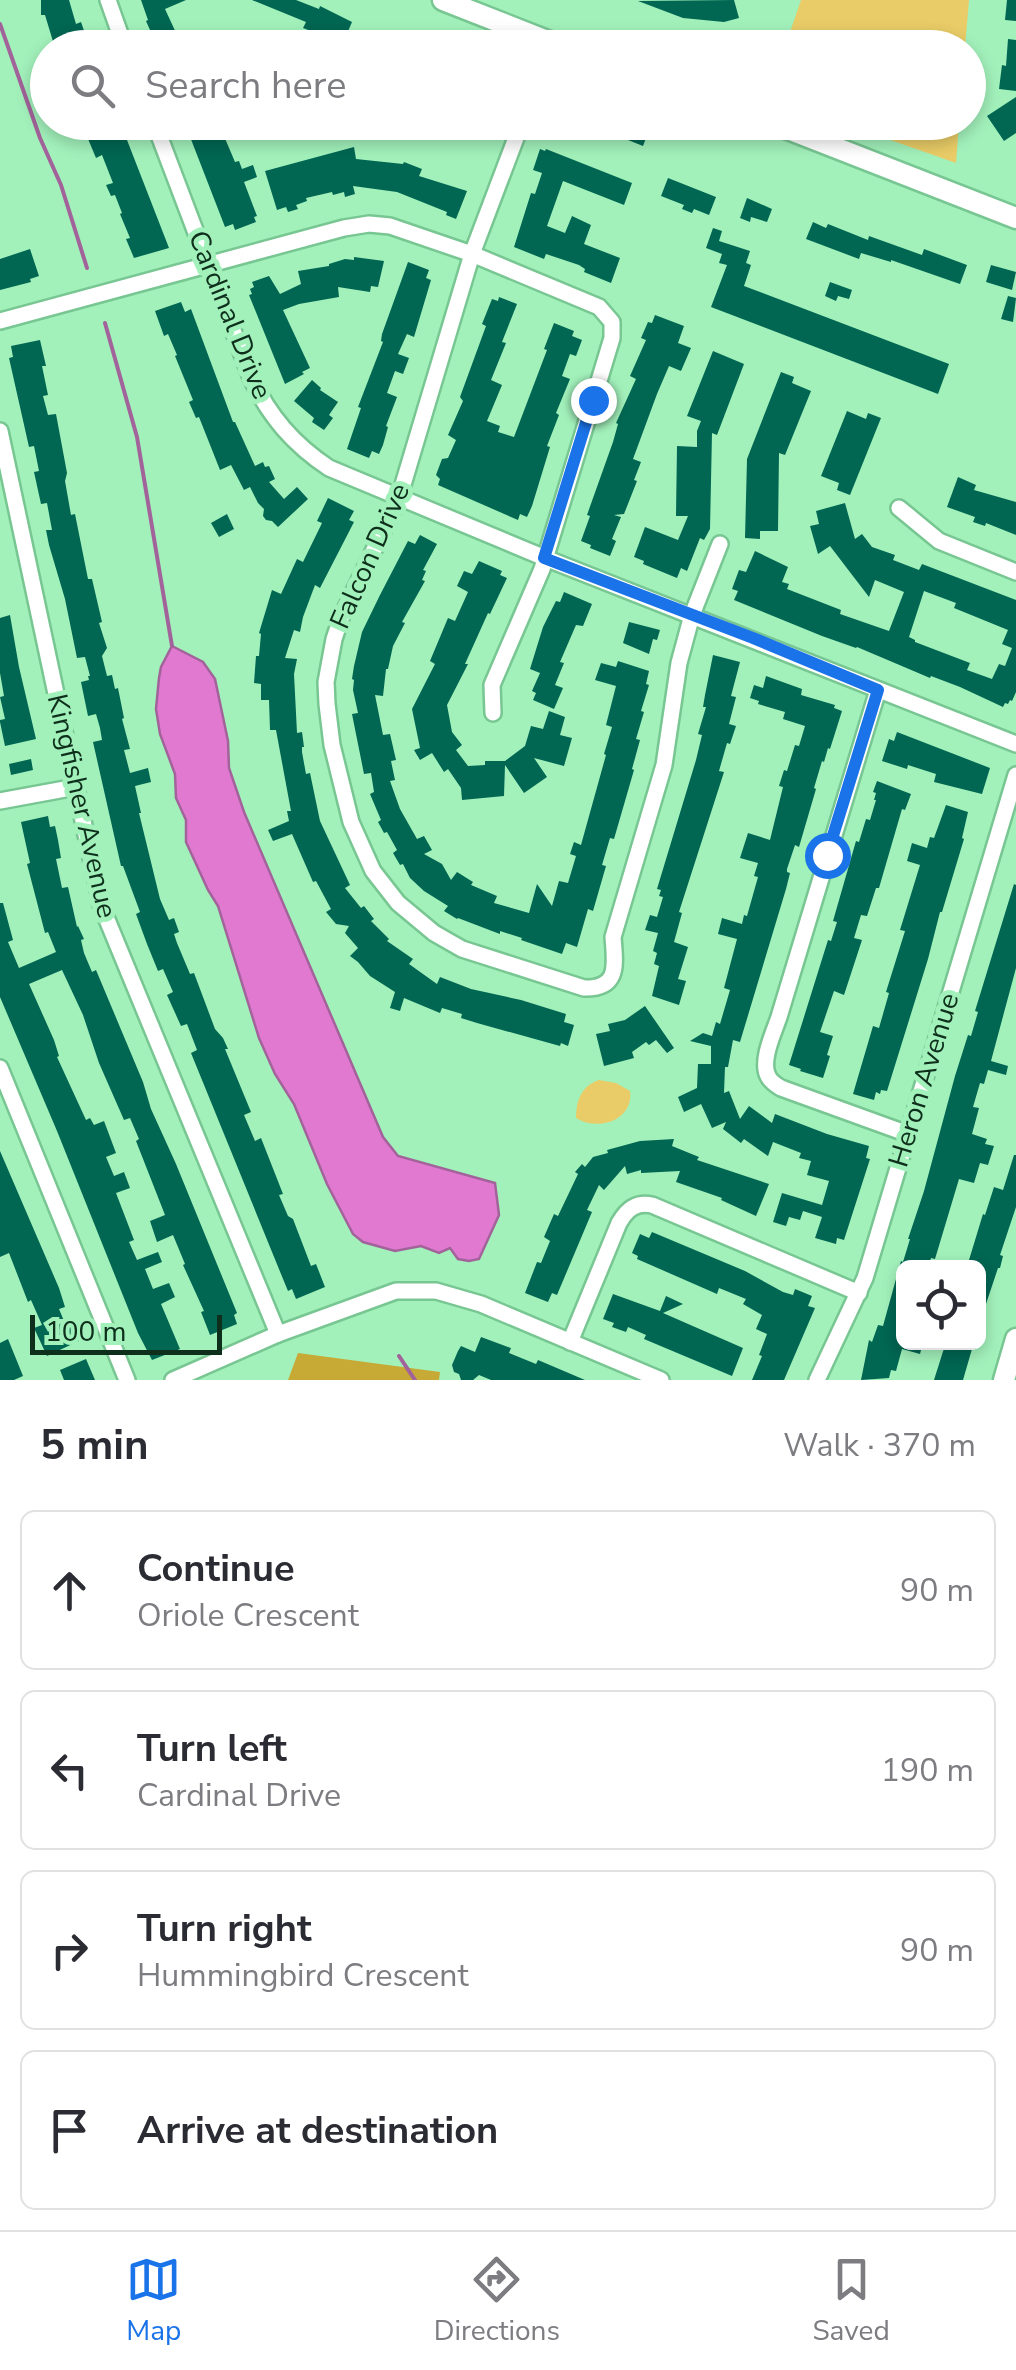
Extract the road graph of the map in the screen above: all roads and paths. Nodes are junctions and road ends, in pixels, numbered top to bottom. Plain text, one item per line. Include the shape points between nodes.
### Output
1 (108, 0) edge
2 (443, 0) edge
3 (119, 30) edge
4 (517, 30) edge
5 (161, 140) edge
6 (515, 140) edge
7 (816, 140) edge
8 (1016, 218) edge
9 (472, 254) junction
10 (209, 265) junction
11 (0, 321) edge
12 (0, 431) edge
13 (399, 498) junction
14 (899, 508) dead end
15 (720, 544) dead end
16 (544, 558) junction
17 (1016, 572) edge
18 (692, 614) junction
19 (878, 690) junction
20 (493, 714) dead end
21 (1016, 744) edge
22 (1016, 775) edge
23 (76, 787) junction
24 (0, 802) edge
25 (0, 1068) edge
26 (908, 1134) junction
27 (859, 1293) junction
28 (278, 1334) junction
29 (1016, 1339) edge
30 (570, 1342) junction
31 (127, 1380) edge
32 (173, 1380) edge
33 (661, 1380) edge
34 (817, 1380) edge
35 (1004, 1380) edge

1 - 3 street
2 - 4 main road
5 - 10 street, Cardinal Drive
6 - 9 street, Falcon Drive
7 - 8 main road
9 - 10 street via 369,224
9 - 13 street, Falcon Drive
9 - 16 street via 599,306 612,322
10 - 11 street
10 - 13 street, Cardinal Drive via 250,377 286,435 328,468
12 - 23 street, Kingfisher Avenue
13 - 16 street, Cardinal Drive
13 - 18 street, Falcon Drive via 334,639 326,682 329,725 351,822 374,870 412,917 468,952 584,988 601,987 612,976 613,937 664,765
14 - 17 street via 939,541
15 - 18 street, Falcon Drive
16 - 18 street, Cardinal Drive
16 - 20 street via 492,686
18 - 19 street, Cardinal Drive
19 - 21 street, Cardinal Drive
19 - 26 street via 766,1071 781,1088
22 - 26 street, Heron Avenue
23 - 24 street
23 - 28 street, Kingfisher Avenue via 101,905
25 - 31 street
26 - 27 street, Heron Avenue
27 - 30 street via 642,1203 619,1223
27 - 34 street, Heron Avenue
28 - 30 street via 385,1294 424,1290 470,1300
28 - 32 street
29 - 35 main road
30 - 33 street

